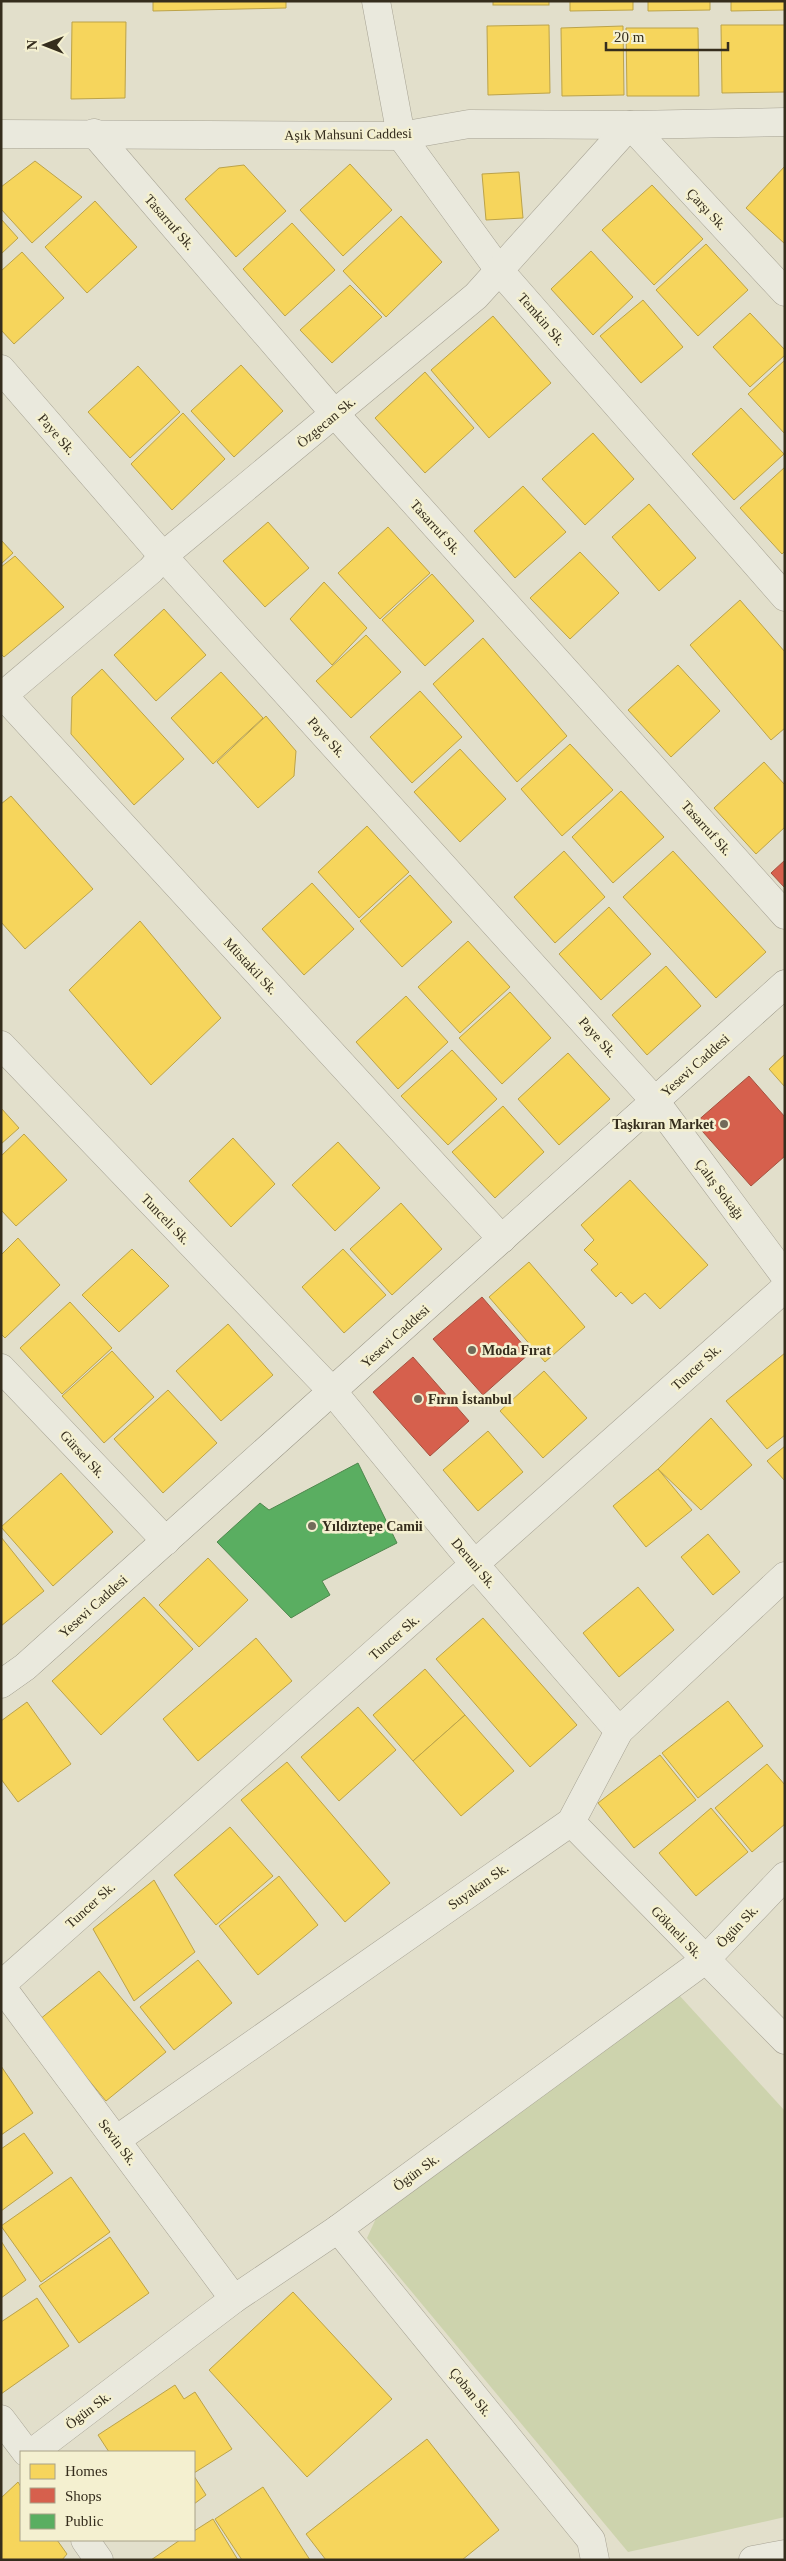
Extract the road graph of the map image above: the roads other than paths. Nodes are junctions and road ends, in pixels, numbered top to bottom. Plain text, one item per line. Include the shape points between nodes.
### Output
1 (376, 1) edge
2 (785, 122) edge
3 (630, 125) junction
4 (1, 134) edge
5 (94, 134) junction
6 (401, 136) junction
7 (500, 270) junction
8 (785, 292) edge
9 (1, 370) edge
10 (335, 414) junction
11 (164, 556) junction
12 (785, 597) edge
13 (2, 695) edge
14 (785, 915) edge
15 (785, 984) edge
16 (1, 1045) edge
17 (655, 1101) junction
18 (502, 1239) junction
19 (785, 1276) edge
20 (785, 1288) edge
21 (3, 1374) edge
22 (332, 1392) junction
23 (166, 1541) junction
24 (476, 1566) junction
25 (785, 1576) edge
26 (1, 1684) edge
27 (619, 1731) junction
28 (571, 1822) junction
29 (785, 1876) edge
30 (705, 1960) junction
31 (1, 1985) edge
32 (785, 2040) edge
33 (116, 2140) junction
34 (338, 2229) junction
35 (234, 2299) junction
36 (1, 2420) edge
37 (25, 2451) edge
38 (34, 2451) edge
39 (20, 2456) edge
40 (1, 2457) edge
41 (86, 2541) edge
42 (785, 2554) edge
43 (99, 2560) edge
44 (595, 2560) edge
45 (753, 2560) edge

1 - 6 street, Temkin Sk.
2 - 3 street, Aşık Mahsuni Caddesi
3 - 6 street, Aşık Mahsuni Caddesi via 470,124
3 - 7 street, Özgecan Sk.
3 - 8 street, Çarşı Sk.
4 - 5 street, Aşık Mahsuni Caddesi
5 - 6 street, Aşık Mahsuni Caddesi
5 - 10 street, Tasarruf Sk.
6 - 7 street, Temkin Sk.
7 - 10 street, Özgecan Sk. via 476,296
7 - 12 street, Temkin Sk.
9 - 11 street, Paye Sk.
10 - 11 street, Özgecan Sk.
10 - 14 street, Tasarruf Sk.
11 - 13 street, Özgecan Sk.
11 - 17 street, Paye Sk.
13 - 18 street, Müstakil Sk.
15 - 17 street, Yesevi Caddesi
16 - 22 street, Tunceli Sk.
17 - 18 street, Yesevi Caddesi
17 - 19 street, Çalış Sokağı
18 - 22 street, Yesevi Caddesi
20 - 24 street, Tuncer Sk.
21 - 23 street, Gürsel Sk.
22 - 23 street, Yesevi Caddesi
22 - 24 street, Deruni Sk.
23 - 26 street, Yesevi Caddesi via 25,1667
24 - 27 street, Deruni Sk.
24 - 31 street, Tuncer Sk.
25 - 27 street, Suyakan Sk.
27 - 28 street, Suyakan Sk.
28 - 30 street, Gökneli Sk.
28 - 33 street, Suyakan Sk.
29 - 30 street, Ögün Sk.
30 - 32 street, Gökneli Sk.
30 - 34 street, Ögün Sk.
31 - 33 street, Sevin Sk.
33 - 35 street, Sevin Sk.
34 - 35 street, Ögün Sk.
34 - 44 street, Çoban Sk. via 591,2540
35 - 38 street, Ögün Sk.
36 - 37 street
39 - 40 street
41 - 43 street
42 - 45 street

